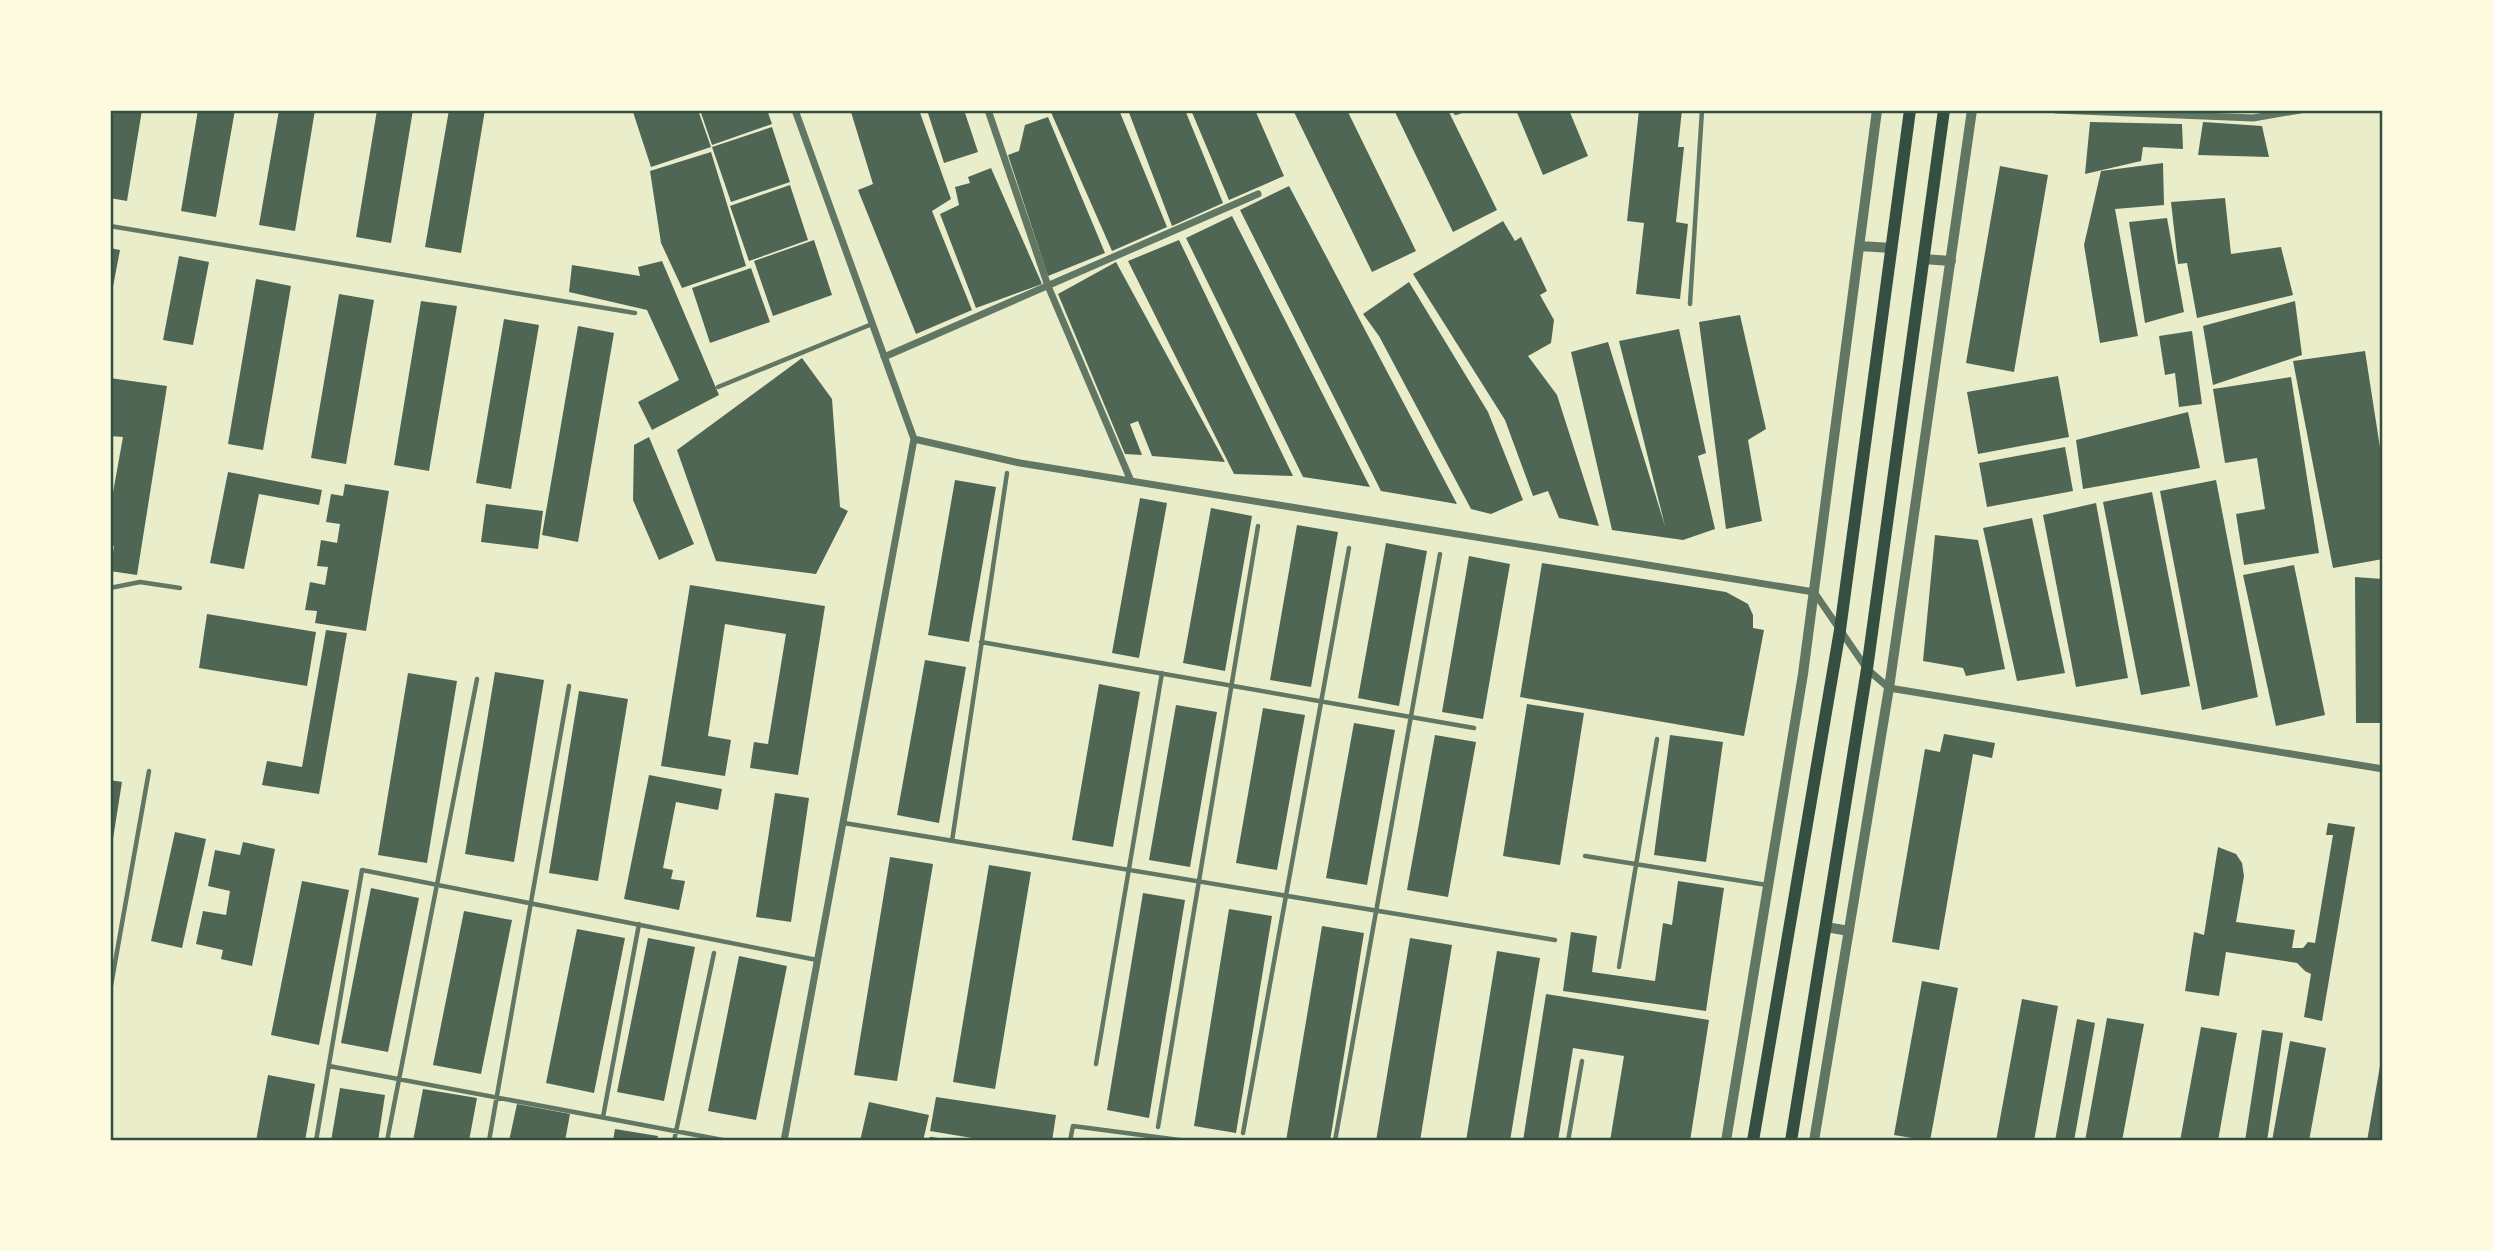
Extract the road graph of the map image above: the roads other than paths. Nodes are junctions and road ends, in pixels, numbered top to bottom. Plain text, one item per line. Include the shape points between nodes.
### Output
1 (795, 110) edge
2 (988, 110) edge
3 (1464, 110) edge
4 (1702, 110) edge
5 (1877, 110) edge
6 (1910, 110) edge
7 (1944, 110) edge
8 (1972, 110) edge
9 (2056, 110) edge
10 (2300, 110) edge
11 (1456, 113) dead end
12 (1258, 194) dead end
13 (110, 226) edge
14 (1859, 246) junction
15 (1892, 248) junction
16 (1923, 259) junction
17 (1951, 261) junction
18 (1048, 286) junction
19 (1690, 304) dead end
20 (635, 313) dead end
21 (872, 324) junction
22 (884, 357) junction
23 (718, 387) dead end
24 (914, 439) junction
25 (1007, 473) dead end
26 (1131, 481) junction
27 (1258, 526) dead end
28 (1349, 548) dead end
29 (1440, 554) dead end
30 (110, 588) edge
31 (180, 588) dead end
32 (1814, 592) junction
33 (1840, 630) junction
34 (982, 642) junction
35 (1867, 669) junction
36 (1162, 673) junction
37 (477, 679) dead end
38 (569, 685) dead end
39 (1231, 685) junction
40 (1889, 688) junction
41 (1321, 701) junction
42 (1410, 716) junction
43 (1474, 728) dead end
44 (1657, 739) dead end
45 (2383, 769) edge
46 (149, 771) dead end
47 (843, 823) junction
48 (952, 841) junction
49 (1585, 856) dead end
50 (1635, 864) junction
51 (1128, 870) junction
52 (1199, 881) junction
53 (438, 885) junction
54 (1768, 885) junction
55 (1286, 896) junction
56 (531, 903) junction
57 (1375, 911) junction
58 (639, 924) junction
59 (1826, 927) junction
60 (1849, 931) junction
61 (1555, 940) dead end
62 (714, 953) dead end
63 (817, 960) junction
64 (1619, 967) dead end
65 (110, 991) edge
66 (1582, 1061) dead end
67 (1096, 1064) dead end
68 (329, 1066) junction
69 (398, 1079) junction
70 (497, 1097) junction
71 (603, 1117) junction
72 (1158, 1127) dead end
73 (676, 1131) junction
74 (1243, 1133) dead end
75 (316, 1141) edge
76 (387, 1141) edge
77 (489, 1141) edge
78 (674, 1141) edge
79 (728, 1141) edge
80 (784, 1141) edge
81 (931, 1141) edge
82 (942, 1141) edge
83 (1070, 1141) edge
84 (1187, 1141) edge
85 (1335, 1141) edge
86 (1569, 1141) edge
87 (1726, 1141) edge
88 (1754, 1141) edge
89 (1791, 1141) edge
90 (1814, 1141) edge

1 - 21 street
2 - 18 street
3 - 11 lane
4 - 19 lane
5 - 14 street
6 - 15 main road
7 - 16 main road
8 - 17 street
9 - 10 street via 2253,118
12 - 18 street
13 - 20 lane
14 - 15 street
14 - 32 street
15 - 33 main road
16 - 17 street
16 - 35 main road
17 - 40 street
18 - 22 street
18 - 26 street
21 - 22 street
21 - 23 lane
22 - 24 street
24 - 26 street
24 - 47 street
25 - 34 lane
26 - 32 street
27 - 39 lane
28 - 41 lane
29 - 42 lane
30 - 31 lane via 140,582
32 - 33 street
32 - 54 street
33 - 35 street
33 - 88 main road
34 - 36 lane
34 - 48 lane
35 - 40 street
35 - 59 main road
36 - 39 lane
36 - 51 lane
37 - 53 lane
38 - 56 lane
39 - 41 lane
39 - 52 lane
40 - 45 street
40 - 60 street
41 - 42 lane
41 - 55 lane
42 - 43 lane
42 - 57 lane
44 - 50 lane
46 - 65 lane
47 - 48 lane
47 - 63 street
48 - 51 lane
49 - 50 lane
50 - 54 lane
50 - 64 lane
51 - 52 lane
51 - 67 lane
52 - 55 lane
52 - 72 lane
53 - 56 lane
53 - 68 lane via 362,870
53 - 69 lane
54 - 87 street
55 - 57 lane
55 - 74 lane
56 - 58 lane
56 - 70 lane
57 - 61 lane
57 - 85 lane
58 - 63 lane
58 - 71 lane
59 - 60 street
59 - 89 main road
60 - 90 street
62 - 73 lane
63 - 80 street
66 - 86 lane
68 - 69 lane
68 - 75 lane
69 - 70 lane
69 - 76 lane
70 - 71 lane
70 - 77 lane
71 - 73 lane
73 - 78 lane
73 - 79 lane
81 - 82 lane
83 - 84 lane via 1073,1126

